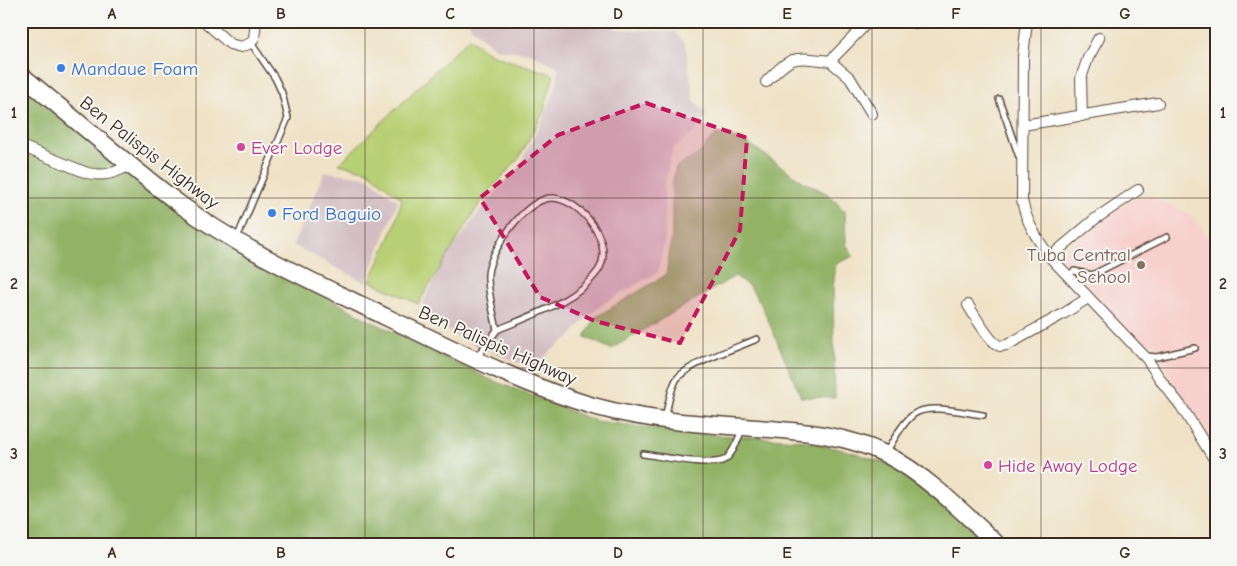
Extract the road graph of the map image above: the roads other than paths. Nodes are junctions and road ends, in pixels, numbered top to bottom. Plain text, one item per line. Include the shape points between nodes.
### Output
1 (204, 21) edge
2 (256, 21) edge
3 (870, 21) edge
4 (1027, 21) edge
5 (1099, 38) dead end
6 (251, 44) junction
7 (830, 61) junction
8 (21, 75) edge
9 (766, 82) dead end
10 (999, 99) dead end
11 (1158, 102) dead end
12 (872, 114) dead end
13 (1082, 116) junction
14 (1023, 125) junction
15 (21, 146) edge
16 (130, 165) junction
17 (1023, 170) junction
18 (1138, 190) dead end
19 (1168, 237) dead end
20 (236, 241) junction
21 (1050, 257) junction
22 (1067, 276) junction
23 (1088, 298) junction
24 (968, 305) dead end
25 (497, 330) junction
26 (757, 340) dead end
27 (1195, 348) dead end
28 (1143, 355) junction
29 (475, 359) junction
30 (983, 415) dead end
31 (664, 421) junction
32 (744, 427) junction
33 (643, 454) dead end
34 (885, 454) junction
35 (1216, 462) edge
36 (998, 545) edge

1 - 6 street via 230,44 241,48
2 - 6 street
3 - 7 street
4 - 14 street via 1023,57
5 - 13 street via 1081,78
6 - 20 lane via 275,78 288,118
7 - 9 street via 794,59
7 - 12 street via 850,78
8 - 16 main road, Ben Palispis Highway
10 - 17 lane
11 - 13 street
13 - 14 street
14 - 17 street
15 - 16 street via 97,175 110,174
16 - 20 main road, Ben Palispis Highway via 182,206
17 - 21 street via 1025,214
18 - 21 street via 1095,219
19 - 22 lane via 1092,274 1074,272
20 - 29 main road, Ben Palispis Highway via 307,280
21 - 22 street
22 - 23 street
23 - 24 street via 1002,346 991,339
23 - 28 street
25 - 25 lane via 566,298 598,270 603,260 600,239 590,220 564,200 552,197 530,207 495,251 488,276
25 - 29 lane
26 - 31 lane via 687,370 672,388
27 - 28 lane via 1157,357
28 - 35 street via 1181,406
29 - 31 main road, Ben Palispis Highway via 509,376 574,400
30 - 34 lane via 930,409 916,412
31 - 32 main road, Ben Palispis Highway
32 - 33 lane via 724,460 710,463
32 - 34 main road, Ben Palispis Highway via 837,438
34 - 36 main road, Ben Palispis Highway via 923,479

